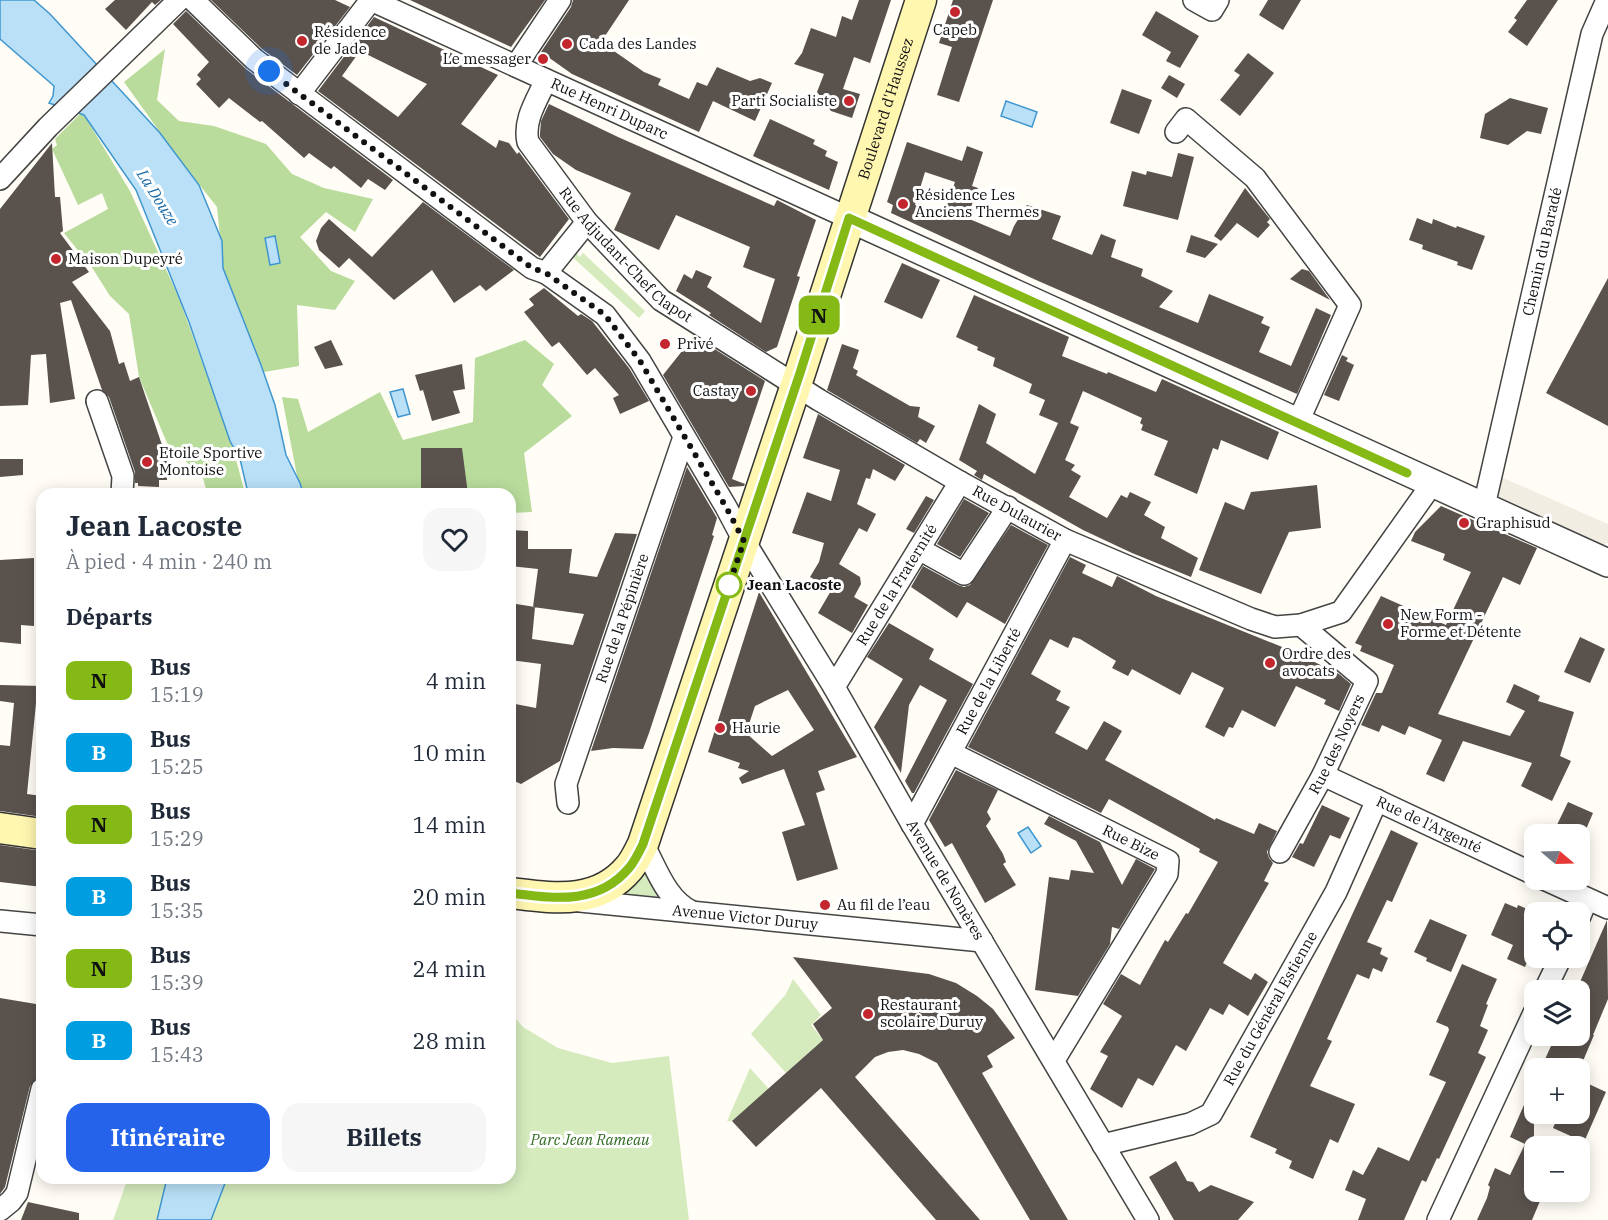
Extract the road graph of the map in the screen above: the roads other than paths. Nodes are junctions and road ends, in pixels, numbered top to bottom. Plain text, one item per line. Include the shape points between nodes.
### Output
1 (179, 0) edge
2 (193, 0) edge
3 (371, 0) edge
4 (560, 0) edge
5 (921, 0) edge
6 (1194, 0) edge
7 (1218, 0) edge
8 (1607, 0) edge
9 (516, 66) junction
10 (546, 80) junction
11 (299, 94) junction
12 (1176, 132) dead end
13 (0, 179) edge
14 (849, 218) junction
15 (587, 222) junction
16 (546, 273) junction
17 (796, 385) junction
18 (97, 402) dead end
19 (1298, 422) junction
20 (684, 437) junction
21 (960, 482) junction
22 (1432, 484) junction
23 (122, 488) edge
24 (1484, 506) junction
25 (1008, 507) junction
26 (1065, 540) junction
27 (744, 541) junction
28 (919, 549) junction
29 (1608, 563) edge
30 (1301, 625) junction
31 (834, 687) junction
32 (951, 753) junction
33 (1323, 775) junction
34 (1377, 800) junction
35 (568, 802) dead end
36 (912, 824) junction
37 (0, 828) edge
38 (36, 833) edge
39 (643, 844) junction
40 (1280, 852) dead end
41 (1524, 869) edge
42 (1559, 890) edge
43 (516, 894) edge
44 (562, 899) junction
45 (1575, 902) edge
46 (1590, 908) edge
47 (1608, 908) edge
48 (692, 912) junction
49 (0, 921) edge
50 (36, 924) edge
51 (982, 941) junction
52 (1524, 1035) edge
53 (1054, 1060) junction
54 (36, 1114) edge
55 (1103, 1145) junction
56 (0, 1210) edge
57 (1148, 1220) edge
58 (1438, 1220) edge

1 - 13 street
2 - 11 street, Avenue de Nonères via 254,59
3 - 9 street, Rue Henri Duparc
3 - 11 street
4 - 9 street
5 - 14 main road, Boulevard d'Haussez
6 - 7 street via 1212,10
8 - 24 street, Chemin du Baradé via 1592,34
9 - 10 street, Rue Henri Duparc
10 - 14 street, Rue Henri Duparc
10 - 15 street, Rue Adjudant-Chef Clapot via 528,119 528,142
11 - 16 street, Avenue de Nonères via 532,268
12 - 19 street via 1186,119 1255,178 1350,305
14 - 17 main road, Boulevard d'Haussez
14 - 19 street
15 - 16 street
15 - 17 street, Rue Adjudant-Chef Clapot via 661,300
16 - 20 street, Avenue de Nonères via 605,315 640,361
17 - 21 street, Rue Dulaurier
17 - 27 main road, Boulevard d'Haussez
18 - 23 street via 123,476
19 - 22 street
20 - 27 street, Avenue de Nonères
20 - 35 street, Rue de la Pépinière via 568,776
21 - 25 street, Rue Dulaurier
21 - 28 street, Rue de la Fraternité
22 - 24 street
22 - 30 street, Rue Dulaurier via 1341,612
24 - 29 street
25 - 26 street, Rue Dulaurier
25 - 28 street via 964,574
26 - 30 street, Rue Dulaurier via 1251,619 1275,627
26 - 32 street, Rue de la Liberté
27 - 31 street, Avenue de Nonères
27 - 39 main road, Boulevard d'Haussez
28 - 31 street, Rue de la Fraternité
30 - 33 street, Rue des Noyers via 1367,681
31 - 36 street, Avenue de Nonères
32 - 36 street, Rue de la Liberté
32 - 53 street, Rue Bize via 1168,861 1167,874
33 - 34 street, Rue de l'Argenté
33 - 40 street, Rue des Noyers
34 - 41 street, Rue de l'Argenté
34 - 55 street, Rue du Général Estienne via 1336,892 1211,1114 1190,1124
36 - 51 street, Avenue de Nonères
37 - 38 main road
39 - 44 main road, Boulevard d'Haussez via 630,867 607,887
39 - 48 street via 676,901
42 - 45 street
43 - 44 main road, Avenue Victor Duruy
44 - 48 street, Avenue Victor Duruy
46 - 47 street
48 - 51 street, Avenue Victor Duruy
49 - 50 street
51 - 53 street, Avenue de Nonères
52 - 58 street
53 - 55 street, Avenue de Nonères
54 - 56 street via 17,1193
55 - 57 street, Avenue de Nonères

